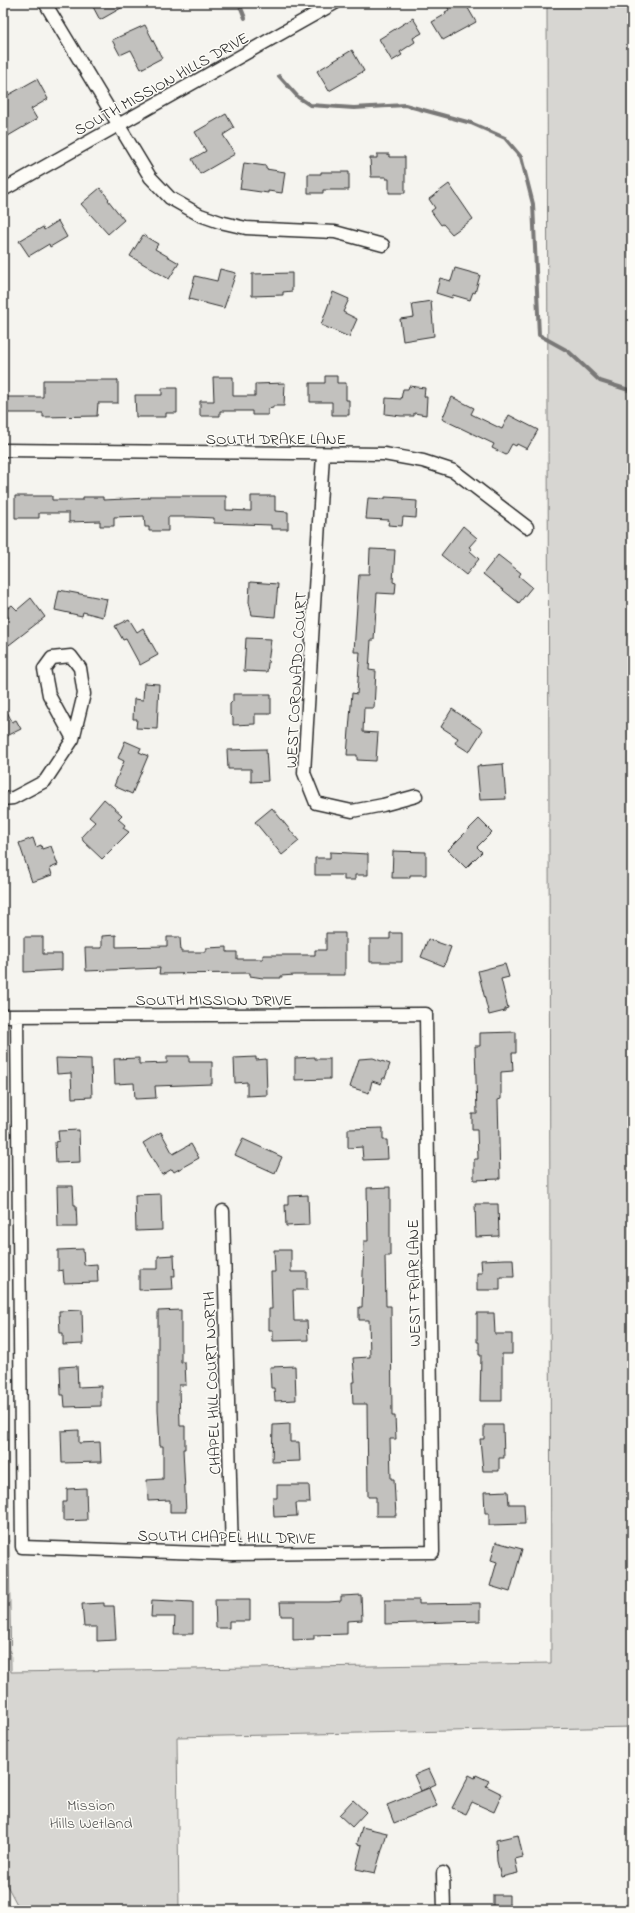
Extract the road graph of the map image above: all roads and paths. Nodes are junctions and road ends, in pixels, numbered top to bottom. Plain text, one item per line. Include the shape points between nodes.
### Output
1 (45, 3) edge
2 (335, 3) edge
3 (118, 126) junction
4 (3, 190) edge
5 (383, 245) dead end
6 (3, 450) edge
7 (324, 455) junction
8 (527, 527) dead end
9 (73, 739) junction
10 (416, 796) dead end
11 (3, 799) edge
12 (426, 1014) joint
13 (3, 1016) edge
14 (17, 1016) junction
15 (223, 1211) dead end
16 (433, 1552) joint
17 (232, 1554) junction
18 (443, 1874) dead end
19 (444, 1910) edge

1 - 3 street
2 - 3 street, SOUTH MISSION HILLS DRIVE
3 - 4 street, SOUTH MISSION HILLS DRIVE
3 - 5 street via 150,177 170,198 200,215 246,228 335,232
6 - 7 street, SOUTH DRAKE LANE
7 - 8 street, SOUTH DRAKE LANE via 384,454 430,463 454,471
7 - 10 street, WEST CORONADO COURT via 304,773 316,803 352,811
9 - 9 street via 84,694 80,668 71,656 52,658 44,669 49,695
9 - 11 street via 45,781 13,798
12 - 14 street, SOUTH MISSION DRIVE
12 - 16 street, WEST FRIAR LANE
13 - 14 street, SOUTH MISSION DRIVE
14 - 17 street, SOUTH CHAPEL HILL DRIVE via 22,1547
15 - 17 street, CHAPEL HILL COURT NORTH
16 - 17 street, SOUTH CHAPEL HILL DRIVE
18 - 19 street

